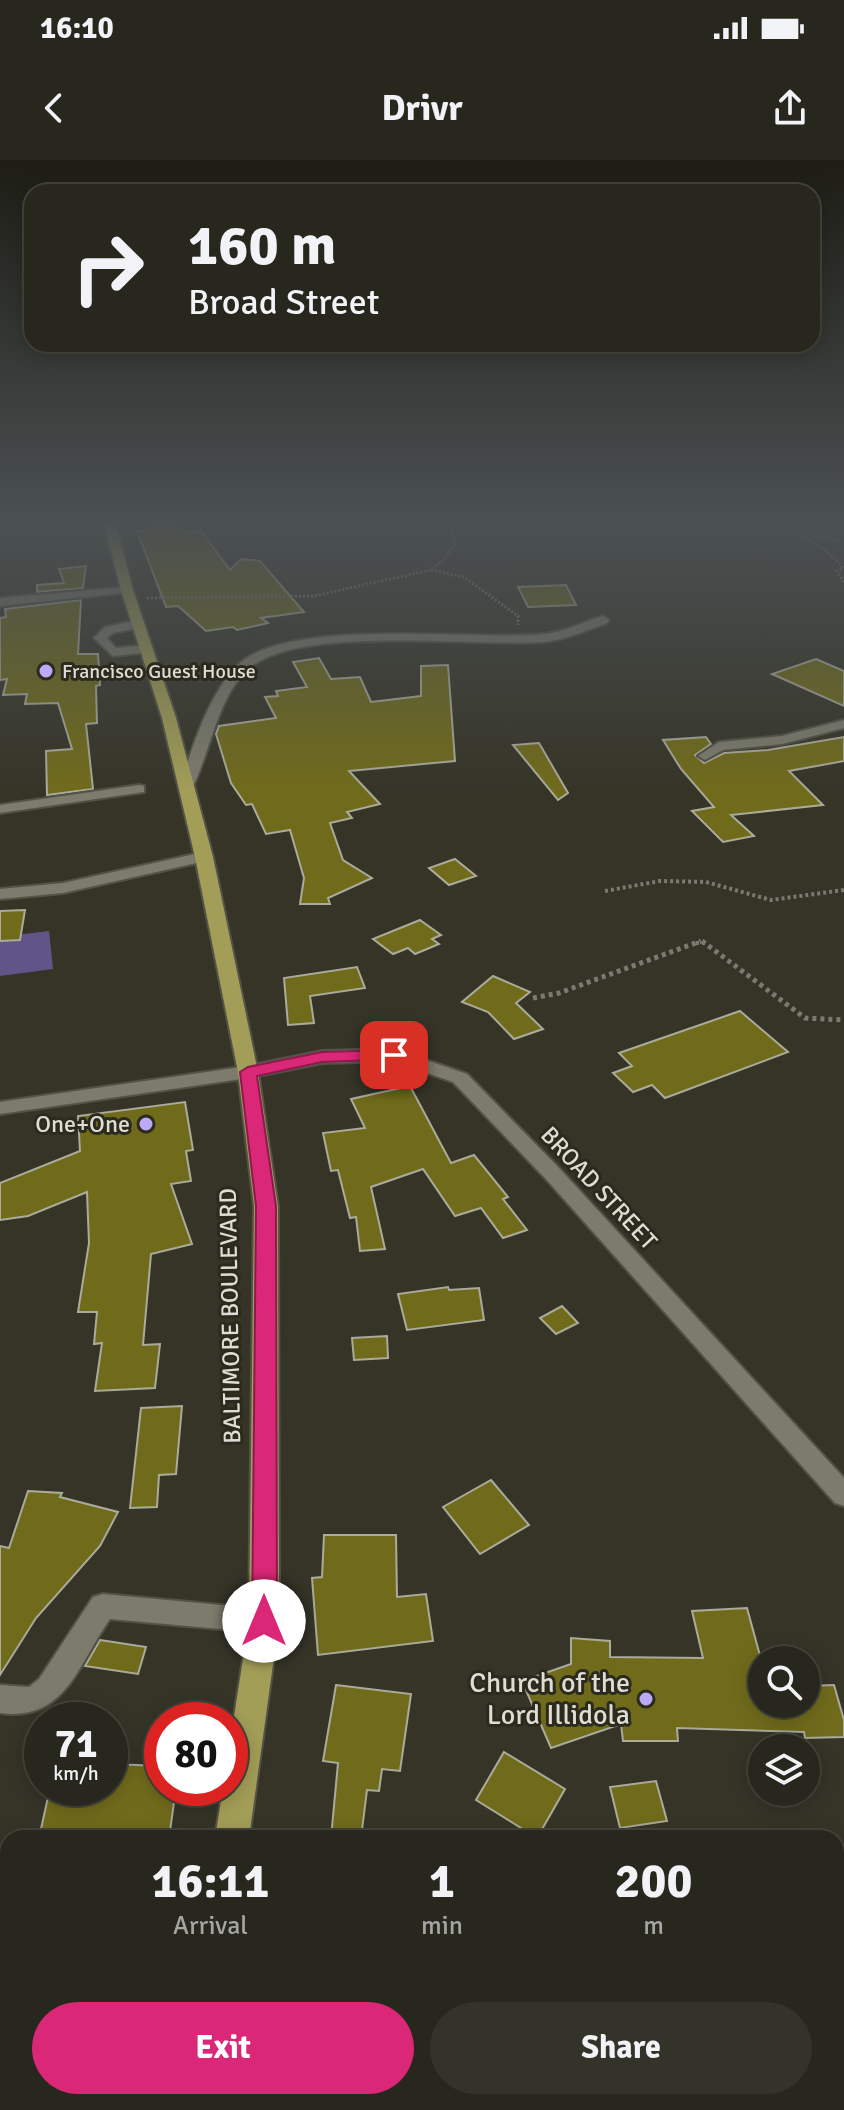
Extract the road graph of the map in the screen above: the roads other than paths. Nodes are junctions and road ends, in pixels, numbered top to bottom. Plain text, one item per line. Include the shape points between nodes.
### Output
1 (135, 612) edge
2 (603, 620) dead end
3 (139, 624) junction
4 (147, 649) junction
5 (844, 724) edge
6 (705, 756) dead end
7 (186, 787) junction
8 (139, 789) dead end
9 (4, 810) edge
10 (204, 857) junction
11 (0, 894) edge
12 (248, 1072) junction
13 (0, 1108) edge
14 (844, 1495) edge
15 (264, 1621) junction
16 (0, 1699) edge
17 (233, 1830) edge

1 - 3 highway, BALTIMORE BOULEVARD
2 - 7 street via 547,638 316,642 267,654 245,664 237,675 204,736
3 - 4 highway, BALTIMORE BOULEVARD
3 - 4 street via 109,630 100,638 113,652
4 - 7 highway, BALTIMORE BOULEVARD
5 - 6 street via 782,740 719,746
7 - 10 highway, BALTIMORE BOULEVARD
8 - 9 street
10 - 11 street via 63,888
10 - 12 highway, BALTIMORE BOULEVARD
12 - 13 street, BROAD STREET
12 - 14 street, BROAD STREET via 322,1057 394,1055 460,1078
12 - 15 highway, BALTIMORE BOULEVARD via 266,1206
15 - 16 street via 103,1606 56,1684 20,1704
15 - 17 highway, BALTIMORE BOULEVARD

